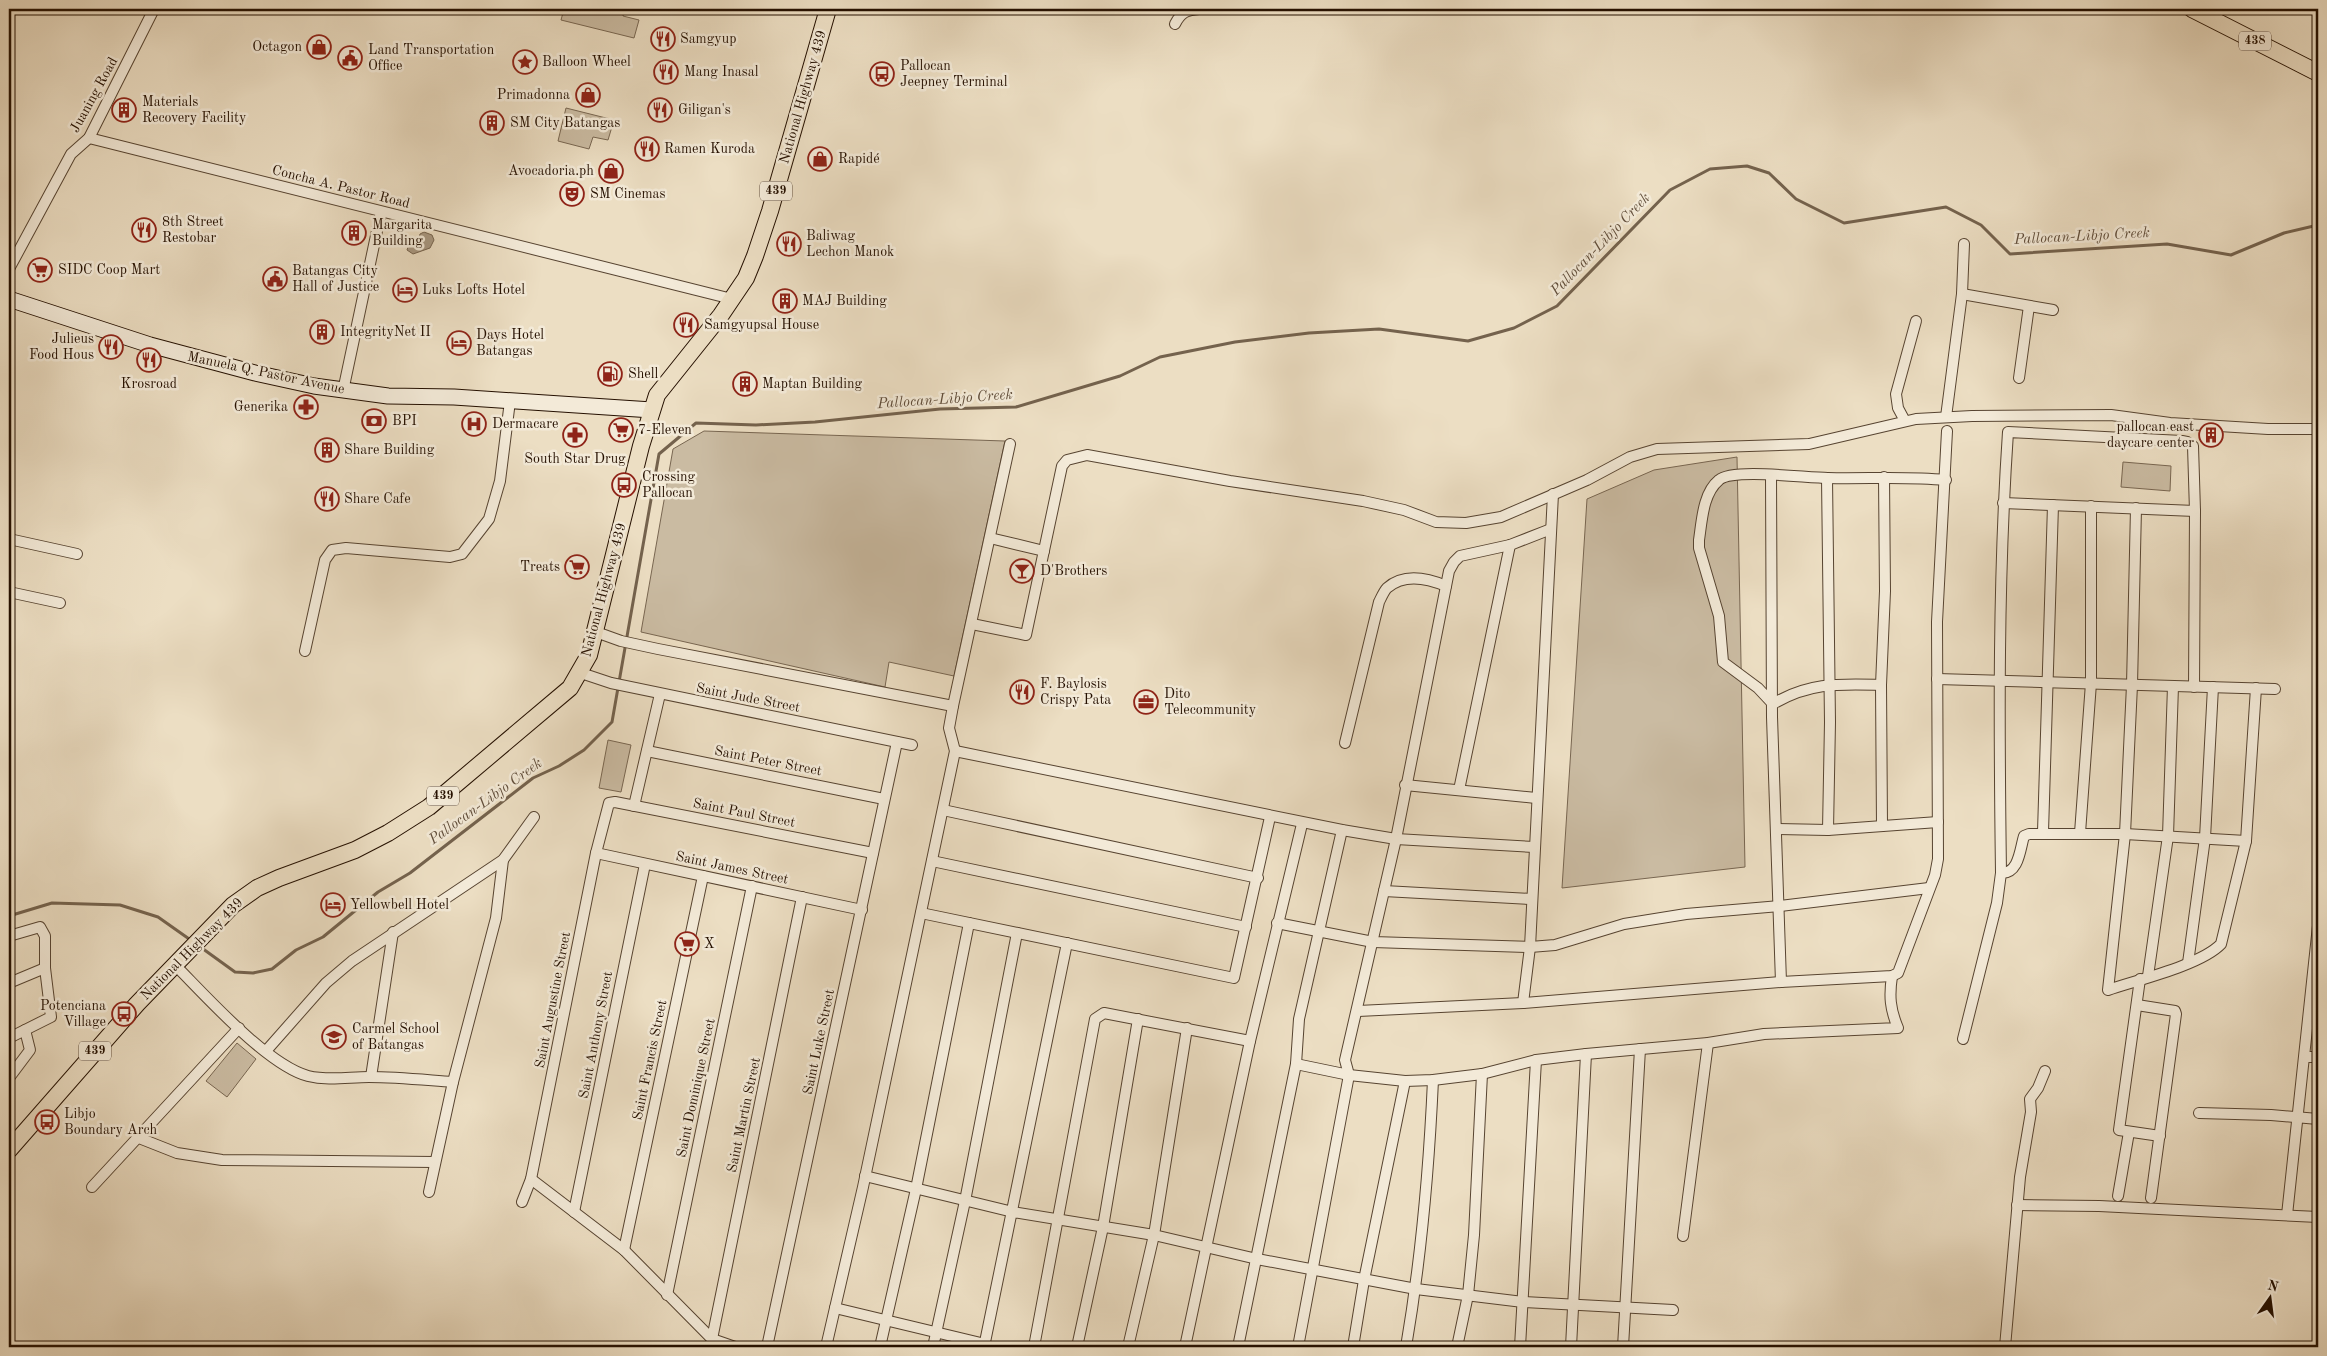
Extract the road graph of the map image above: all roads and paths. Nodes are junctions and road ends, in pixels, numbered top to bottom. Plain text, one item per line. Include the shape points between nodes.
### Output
1 (154, 9) edge
2 (828, 9) edge
3 (1199, 9) edge
4 (2192, 9) edge
5 (1175, 24) dead end
6 (2318, 73) edge
7 (89, 138) junction
8 (381, 212) junction
9 (1964, 244) dead end
10 (9, 270) edge
11 (1962, 294) junction
12 (9, 299) edge
13 (732, 299) junction
14 (2029, 306) junction
15 (2053, 310) dead end
16 (1916, 322) dead end
17 (2019, 378) dead end
18 (343, 390) junction
19 (510, 401) junction
20 (652, 410) junction
21 (1946, 417) junction
22 (1905, 421) junction
23 (2318, 429) edge
24 (1947, 431) dead end
25 (1010, 444) dead end
26 (1771, 475) junction
27 (1884, 477) junction
28 (1827, 478) junction
29 (1946, 480) junction
30 (1553, 494) junction
31 (2003, 503) junction
32 (2053, 505) junction
33 (2091, 506) junction
34 (2136, 508) junction
35 (2195, 511) junction
36 (1551, 529) junction
37 (990, 538) junction
38 (9, 540) edge
39 (1510, 545) junction
40 (1044, 551) junction
41 (77, 554) dead end
42 (1446, 586) junction
43 (9, 592) edge
44 (60, 603) dead end
45 (972, 624) junction
46 (596, 632) junction
47 (305, 651) dead end
48 (581, 673) junction
49 (1937, 679) junction
50 (1998, 680) junction
51 (2048, 682) junction
52 (2091, 683) junction
53 (1830, 684) junction
54 (1881, 685) junction
55 (2132, 685) junction
56 (2173, 686) junction
57 (2194, 687) junction
58 (2214, 687) junction
59 (2256, 688) junction
60 (2274, 689) dead end
61 (660, 694) junction
62 (1772, 704) junction
63 (953, 706) junction
64 (897, 742) junction
65 (1345, 743) dead end
66 (912, 745) dead end
67 (647, 751) junction
68 (955, 751) junction
69 (1405, 785) junction
70 (1459, 790) junction
71 (1536, 798) junction
72 (884, 799) junction
73 (609, 803) joint
74 (634, 806) junction
75 (943, 810) junction
76 (534, 817) dead end
77 (1270, 817) junction
78 (1938, 822) junction
79 (1302, 824) junction
80 (1882, 826) junction
81 (1776, 829) junction
82 (1342, 830) junction
83 (1828, 830) junction
84 (2043, 832) junction
85 (2080, 833) junction
86 (2125, 834) junction
87 (2168, 836) junction
88 (2205, 838) junction
89 (1396, 839) junction
90 (2246, 841) junction
91 (1534, 846) junction
92 (596, 853) junction
93 (873, 853) junction
94 (503, 860) junction
95 (932, 861) junction
96 (645, 864) junction
97 (2001, 873) junction
98 (703, 876) junction
99 (1258, 878) junction
100 (752, 886) junction
101 (1929, 888) junction
102 (1384, 892) junction
103 (802, 897) junction
104 (1532, 899) junction
105 (1780, 906) junction
106 (862, 910) junction
107 (921, 913) junction
108 (969, 923) junction
109 (1277, 923) junction
110 (2318, 926) edge
111 (1246, 927) junction
112 (1320, 930) junction
113 (393, 932) junction
114 (1017, 933) junction
115 (9, 936) edge
116 (1373, 942) junction
117 (1067, 943) junction
118 (1530, 947) junction
119 (178, 960) junction
120 (2188, 962) junction
121 (45, 968) junction
122 (1892, 976) junction
123 (2144, 978) junction
124 (1782, 982) junction
125 (9, 983) edge
126 (1523, 1002) junction
127 (2137, 1005) junction
128 (1358, 1010) junction
129 (1138, 1019) junction
130 (239, 1028) junction
131 (1187, 1028) junction
132 (25, 1030) junction
133 (9, 1038) edge
134 (1963, 1039) dead end
135 (1250, 1041) junction
136 (1708, 1043) junction
137 (1640, 1049) junction
138 (266, 1051) junction
139 (1586, 1054) junction
140 (2305, 1057) junction
141 (2318, 1057) edge
142 (1536, 1060) junction
143 (1296, 1064) junction
144 (2045, 1070) dead end
145 (1482, 1074) junction
146 (1349, 1075) junction
147 (371, 1077) junction
148 (9, 1078) edge
149 (1433, 1080) junction
150 (1406, 1081) junction
151 (453, 1082) junction
152 (2199, 1113) dead end
153 (2298, 1118) junction
154 (2318, 1120) edge
155 (2129, 1132) junction
156 (2160, 1136) junction
157 (139, 1138) junction
158 (9, 1150) edge
159 (435, 1162) junction
160 (866, 1176) junction
161 (531, 1179) junction
162 (92, 1187) dead end
163 (916, 1189) junction
164 (429, 1192) dead end
165 (2118, 1196) dead end
166 (2151, 1198) dead end
167 (965, 1201) junction
168 (522, 1202) dead end
169 (2017, 1205) junction
170 (574, 1212) junction
171 (1013, 1212) junction
172 (2287, 1215) junction
173 (2318, 1217) edge
174 (1059, 1219) junction
175 (1104, 1227) junction
176 (1154, 1235) junction
177 (1683, 1236) dead end
178 (1207, 1247) junction
179 (624, 1250) junction
180 (1257, 1259) junction
181 (1312, 1269) junction
182 (1364, 1280) junction
183 (1416, 1289) junction
184 (667, 1295) junction
185 (1468, 1295) junction
186 (1523, 1302) junction
187 (1574, 1305) junction
188 (1625, 1306) junction
189 (835, 1308) junction
190 (1673, 1310) dead end
191 (886, 1321) junction
192 (936, 1333) junction
193 (712, 1339) junction
194 (985, 1345) edge
195 (735, 1347) edge
196 (767, 1347) edge
197 (826, 1347) edge
198 (880, 1347) edge
199 (933, 1347) edge
200 (1034, 1347) edge
201 (1077, 1347) edge
202 (1128, 1347) edge
203 (1185, 1347) edge
204 (1238, 1347) edge
205 (1298, 1347) edge
206 (1353, 1347) edge
207 (1406, 1347) edge
208 (1457, 1347) edge
209 (1520, 1347) edge
210 (1571, 1347) edge
211 (1623, 1347) edge
212 (2005, 1347) edge

1 - 7 street, Juaning Road
2 - 13 main road, National Highway 439 / 439 via 756,256
3 - 5 street via 1179,15
4 - 6 main road, 438
7 - 8 street, Concha A. Pastor Road
7 - 10 street, Juaning Road via 71,154
8 - 13 street, Concha A. Pastor Road
8 - 18 street
9 - 11 street
11 - 14 street
11 - 21 street
12 - 18 main road, Manuela Q. Pastor Avenue via 193,357
13 - 20 main road, National Highway 439 / 439 via 669,377
14 - 15 street
14 - 17 street
16 - 22 street via 1896,394 1898,408
18 - 19 main road, Manuela Q. Pastor Avenue via 388,396
19 - 20 main road, Manuela Q. Pastor Avenue
19 - 47 street via 500,481 490,519 462,554 450,557 346,548 332,550 325,560
20 - 46 main road, National Highway 439 / 439
21 - 22 street
21 - 23 street via 2111,415 2170,423
22 - 30 street via 1809,444 1657,449 1630,457
24 - 29 street
25 - 37 street
26 - 28 street
26 - 62 street
26 - 62 street via 1720,478 1710,488 1699,540 1719,616 1723,662 1758,688
27 - 28 street
27 - 29 street
27 - 54 street via 1885,591
28 - 53 street
29 - 49 street via 1936,622
30 - 36 street
30 - 40 street via 1501,517 1466,523 1436,522 1363,500 1087,455 1067,460 1062,466
31 - 32 street
31 - 35 street via 2008,432 2187,442 2193,446 2194,452
31 - 50 street
32 - 33 street
32 - 51 street
33 - 34 street
33 - 52 street
34 - 35 street
34 - 55 street
35 - 57 street
36 - 39 street
36 - 71 street
37 - 40 street
37 - 45 street
38 - 41 street
39 - 42 street via 1460,556 1449,571
39 - 70 street
40 - 45 street via 1026,635
42 - 65 street via 1410,577 1387,588 1379,602
42 - 69 street
43 - 44 street
45 - 63 street
46 - 48 main road, National Highway 439 / 439
46 - 63 street via 621,641
48 - 61 street, Saint Jude Street
48 - 119 main road, National Highway 439 / 439 via 552,706 430,807 356,850 256,888 233,905
49 - 50 street
49 - 78 street
50 - 51 street
50 - 97 street
51 - 52 street
51 - 84 street
52 - 55 street
52 - 85 street
53 - 54 street
53 - 62 street via 1791,693
53 - 83 street
54 - 80 street
55 - 56 street
55 - 86 street
56 - 57 street
56 - 87 street
57 - 58 street
58 - 59 street
58 - 88 street
59 - 60 street
59 - 90 street
61 - 64 street, Saint Jude Street
61 - 67 street
62 - 81 street
63 - 68 street via 949,728
64 - 66 street, Saint Jude Street
64 - 72 street, Saint Luke Street
67 - 72 street, Saint Peter Street
67 - 74 street
68 - 75 street
68 - 77 street
69 - 70 street
69 - 89 street
70 - 71 street
71 - 91 street
72 - 93 street, Saint Luke Street
73 - 74 street, Saint Paul Street
73 - 92 street, Saint Augustine Street
74 - 93 street, Saint Paul Street
75 - 95 street
75 - 99 street
76 - 94 street
77 - 79 street
77 - 99 street
78 - 80 street
78 - 101 street via 1938,860
79 - 82 street
79 - 109 street
80 - 83 street
81 - 83 street
81 - 105 street
82 - 89 street
82 - 112 street
84 - 85 street
84 - 97 street via 2026,835 2014,869
85 - 86 street
86 - 87 street
86 - 123 street via 2108,990
87 - 88 street
87 - 123 street
88 - 90 street
88 - 120 street
89 - 91 street
89 - 102 street
90 - 120 street via 2221,944
91 - 104 street
92 - 96 street, Saint James Street
92 - 161 street, Saint Augustine Street
93 - 106 street, Saint Luke Street
94 - 113 street
94 - 151 street via 496,918
95 - 107 street
95 - 111 street
96 - 98 street, Saint James Street
96 - 170 street, Saint Anthony Street
97 - 134 street via 1997,903
98 - 100 street, Saint James Street
98 - 179 street, Saint Francis Street
99 - 111 street
100 - 103 street, Saint James Street
100 - 184 street, Saint Dominique Street
101 - 105 street
101 - 122 street via 1902,967
102 - 104 street
102 - 116 street
103 - 106 street, Saint James Street
103 - 193 street, Saint Martin Street
104 - 118 street
105 - 118 street via 1686,914 1624,924 1554,945
105 - 124 street
106 - 196 street, Saint Luke Street
107 - 108 street
107 - 160 street
108 - 114 street
108 - 163 street
109 - 112 street
109 - 135 street
110 - 140 street
111 - 117 street via 1234,978
112 - 116 street
112 - 143 street via 1299,1019
113 - 138 street via 326,983
113 - 147 street
114 - 117 street
114 - 167 street
115 - 121 street via 40,928 44,936
116 - 118 street
116 - 128 street
117 - 171 street
118 - 126 street
119 - 130 street
119 - 158 main road, National Highway 439 / 439
120 - 123 street
121 - 125 street
121 - 132 street via 51,1017
122 - 124 street
122 - 136 street via 1889,995 1891,1012 1898,1028 1764,1034
123 - 127 street
124 - 126 street
126 - 128 street
127 - 155 street via 2119,1130
127 - 156 street via 2176,1012
128 - 146 street via 1345,1060
129 - 131 street
129 - 174 street via 1104,1013 1095,1019
129 - 175 street
130 - 138 street
130 - 157 street
131 - 135 street
131 - 176 street
132 - 133 street
132 - 148 street via 30,1050
135 - 178 street
136 - 137 street
136 - 177 street
137 - 139 street
137 - 188 street
138 - 147 street via 295,1072 309,1076 327,1079
139 - 142 street
139 - 187 street
140 - 141 street
140 - 153 street
142 - 145 street
142 - 186 street
143 - 146 street
143 - 180 street
144 - 169 street via 2030,1099 2031,1112
145 - 149 street
145 - 185 street
146 - 150 street
146 - 181 street
147 - 151 street
149 - 150 street
149 - 183 street via 1428,1176
150 - 182 street
151 - 159 street
152 - 153 street
153 - 154 street
153 - 172 street
155 - 156 street
155 - 165 street
156 - 166 street
157 - 159 street via 177,1153 222,1160
157 - 162 street
159 - 164 street
160 - 163 street
160 - 189 street
161 - 168 street, Saint Augustine Street
161 - 170 street
163 - 167 street
163 - 191 street
167 - 171 street
167 - 192 street
169 - 172 street
169 - 212 street
170 - 179 street
171 - 174 street
171 - 194 street
172 - 173 street
174 - 175 street
174 - 200 street
175 - 176 street
175 - 201 street
176 - 178 street
176 - 202 street
178 - 180 street
178 - 203 street
179 - 184 street
180 - 181 street
180 - 204 street
181 - 182 street
181 - 205 street
182 - 183 street
182 - 206 street
183 - 185 street
183 - 207 street
184 - 193 street
185 - 186 street
185 - 208 street
186 - 187 street
186 - 209 street
187 - 188 street
187 - 210 street
188 - 190 street
188 - 211 street
189 - 191 street
189 - 197 street
191 - 192 street
191 - 198 street
192 - 194 street
192 - 199 street
193 - 195 street

